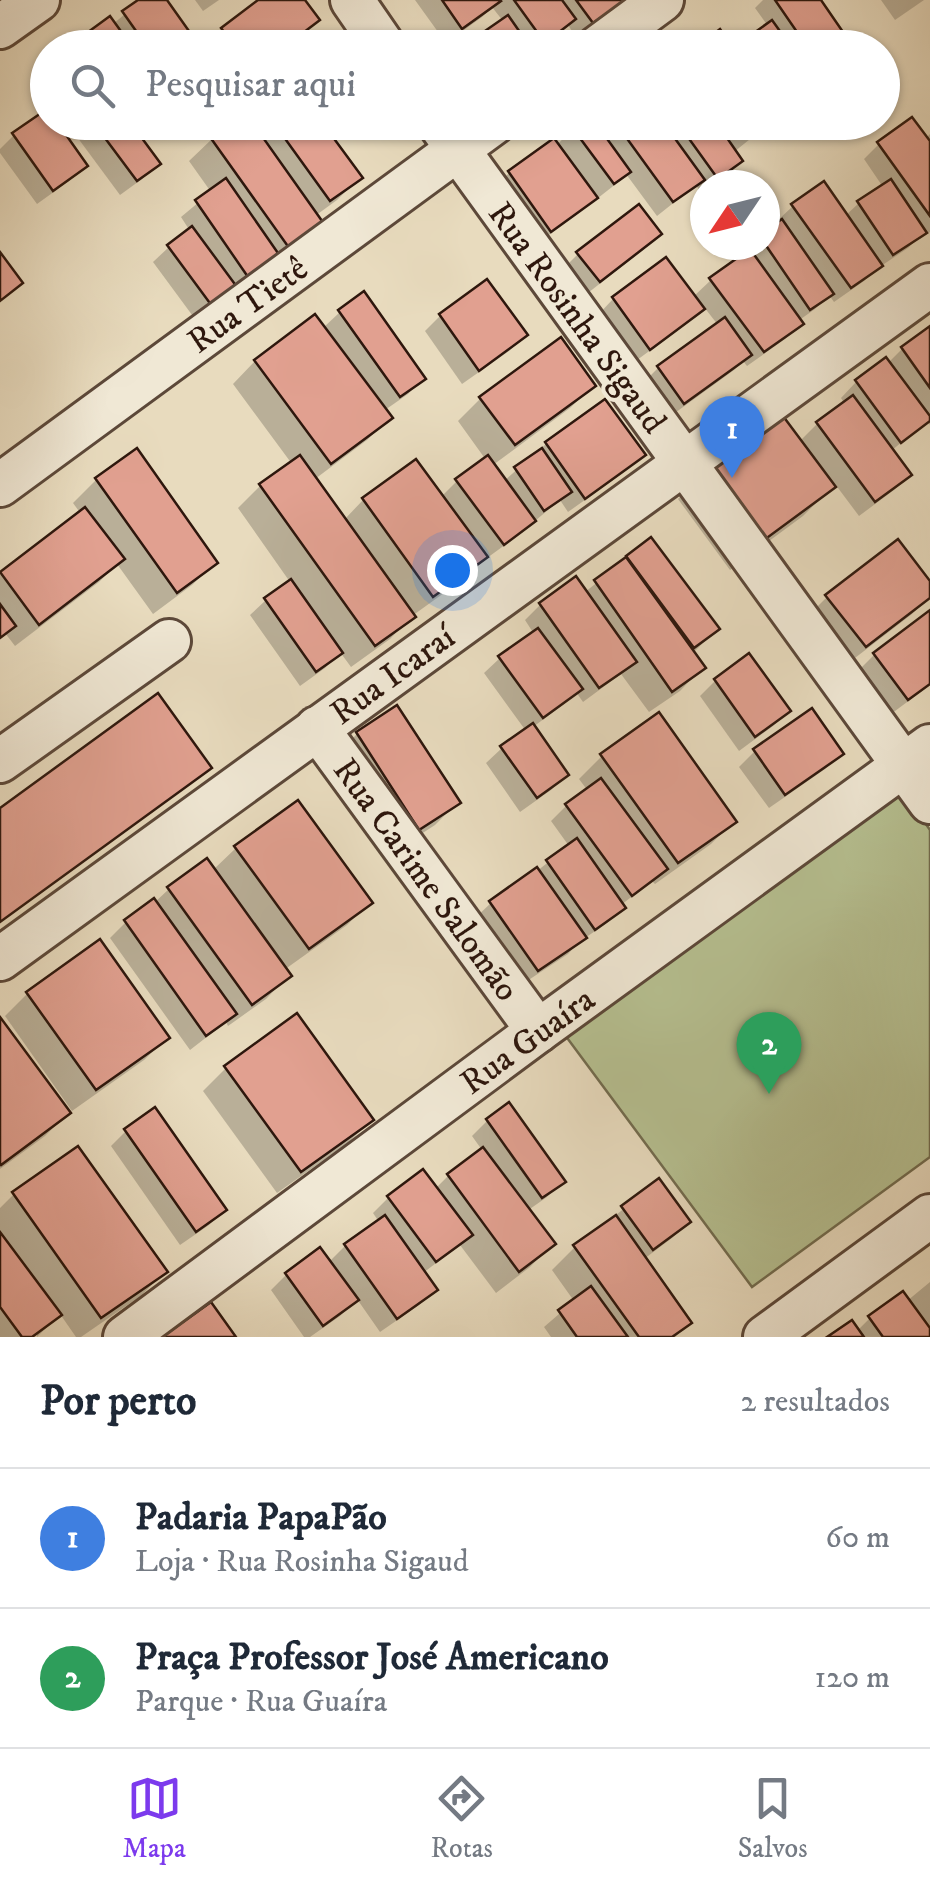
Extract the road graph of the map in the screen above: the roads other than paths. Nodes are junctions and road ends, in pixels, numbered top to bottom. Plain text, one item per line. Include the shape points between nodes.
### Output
1 (38, 0) edge
2 (352, 0) edge
3 (662, 0) edge
4 (0, 27) edge
5 (373, 30) edge
6 (621, 30) edge
7 (443, 140) edge
8 (451, 140) edge
9 (930, 285) edge
10 (684, 464) junction
11 (0, 485) edge
12 (168, 641) dead end
13 (317, 728) junction
14 (5, 747) edge
15 (917, 755) edge
16 (930, 802) edge
17 (0, 959) edge
18 (538, 1031) junction
19 (930, 1216) edge
20 (125, 1337) edge
21 (765, 1337) edge

1 - 4 street
2 - 5 street
3 - 6 street
7 - 11 street, Rua Tietê
8 - 10 street, Rua Rosinha Sigaud
9 - 10 street, Rua Icaraí
10 - 13 street, Rua Icaraí
10 - 15 street, Rua Rosinha Sigaud
12 - 14 street
13 - 17 street, Rua Icaraí
13 - 18 street, Rua Carime Salomão
15 - 16 street, Rua Rosinha Sigaud
15 - 18 street, Rua Guaíra
18 - 20 street, Rua Guaíra
19 - 21 street

